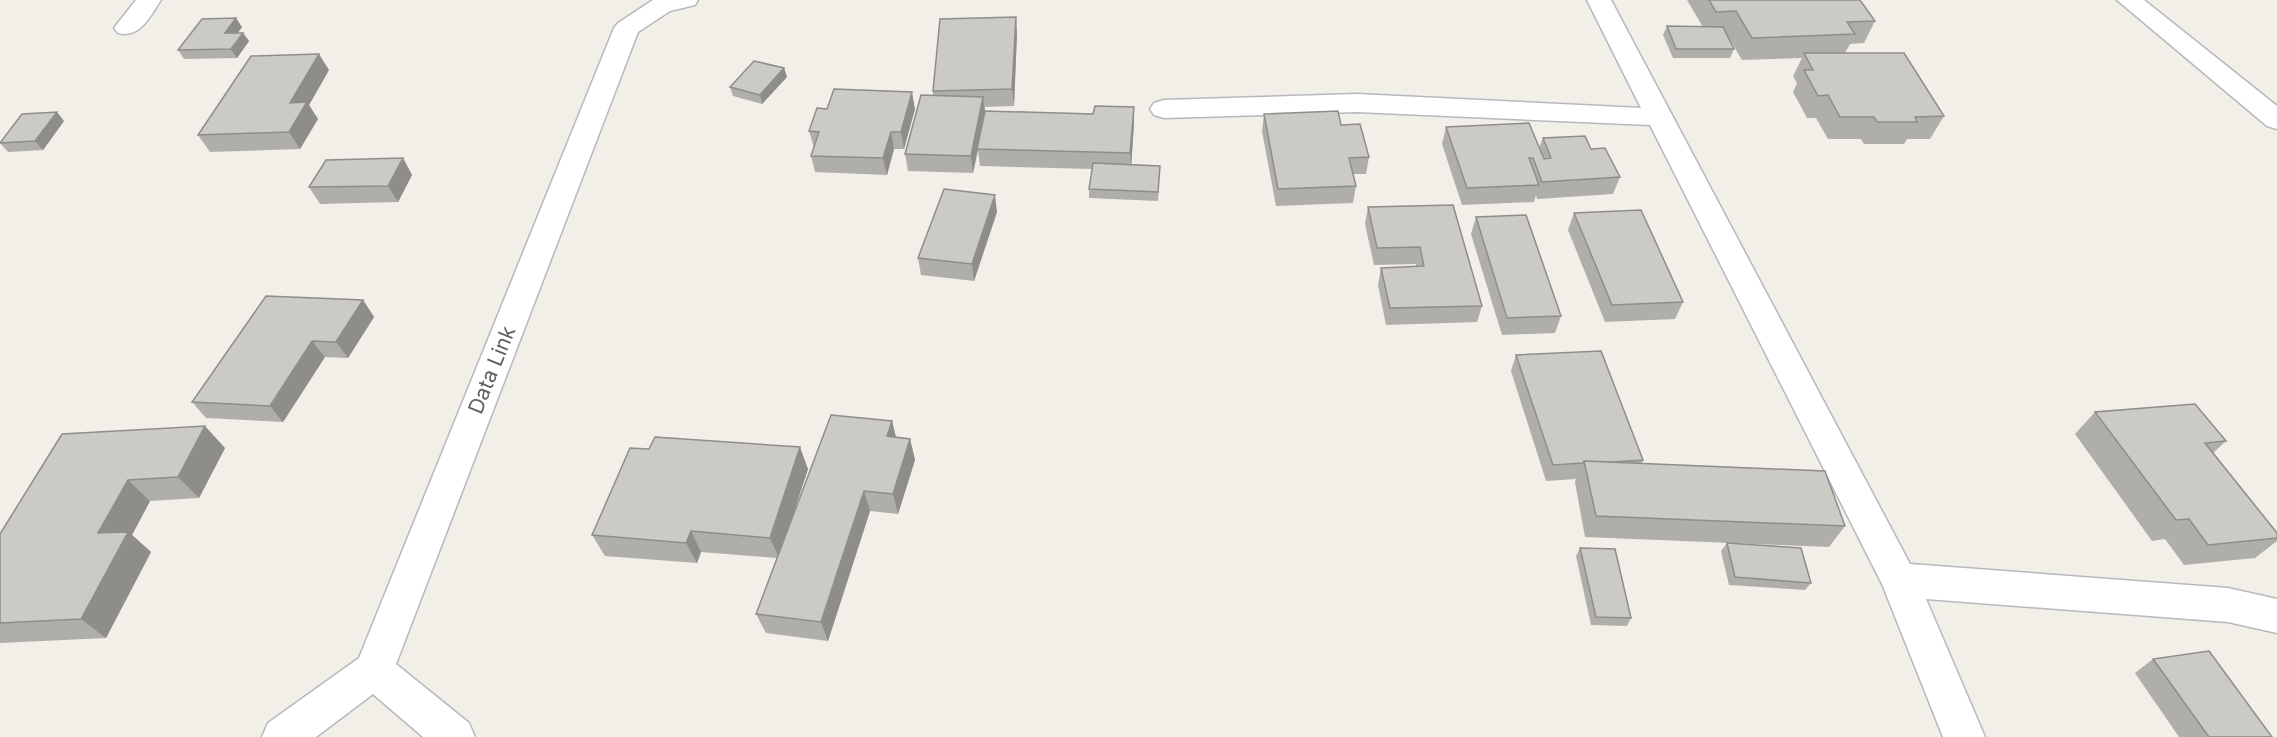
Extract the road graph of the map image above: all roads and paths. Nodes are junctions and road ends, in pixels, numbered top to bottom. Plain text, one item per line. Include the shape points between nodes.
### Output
1 (149, 0) edge
2 (1599, 0) edge
3 (2129, 0) edge
4 (671, 2) edge
5 (127, 28) dead end
6 (1164, 109) dead end
7 (1658, 117) junction
8 (2277, 120) edge
9 (1899, 580) junction
10 (2277, 616) edge
11 (374, 670) junction
12 (283, 737) edge
13 (454, 737) edge
14 (1964, 737) edge

1 - 5 street
2 - 7 street
3 - 8 street
4 - 11 street, Data Link via 627,28
6 - 7 street via 1356,103
7 - 9 street
9 - 10 street via 2228,605
9 - 14 street
11 - 12 street
11 - 13 street

